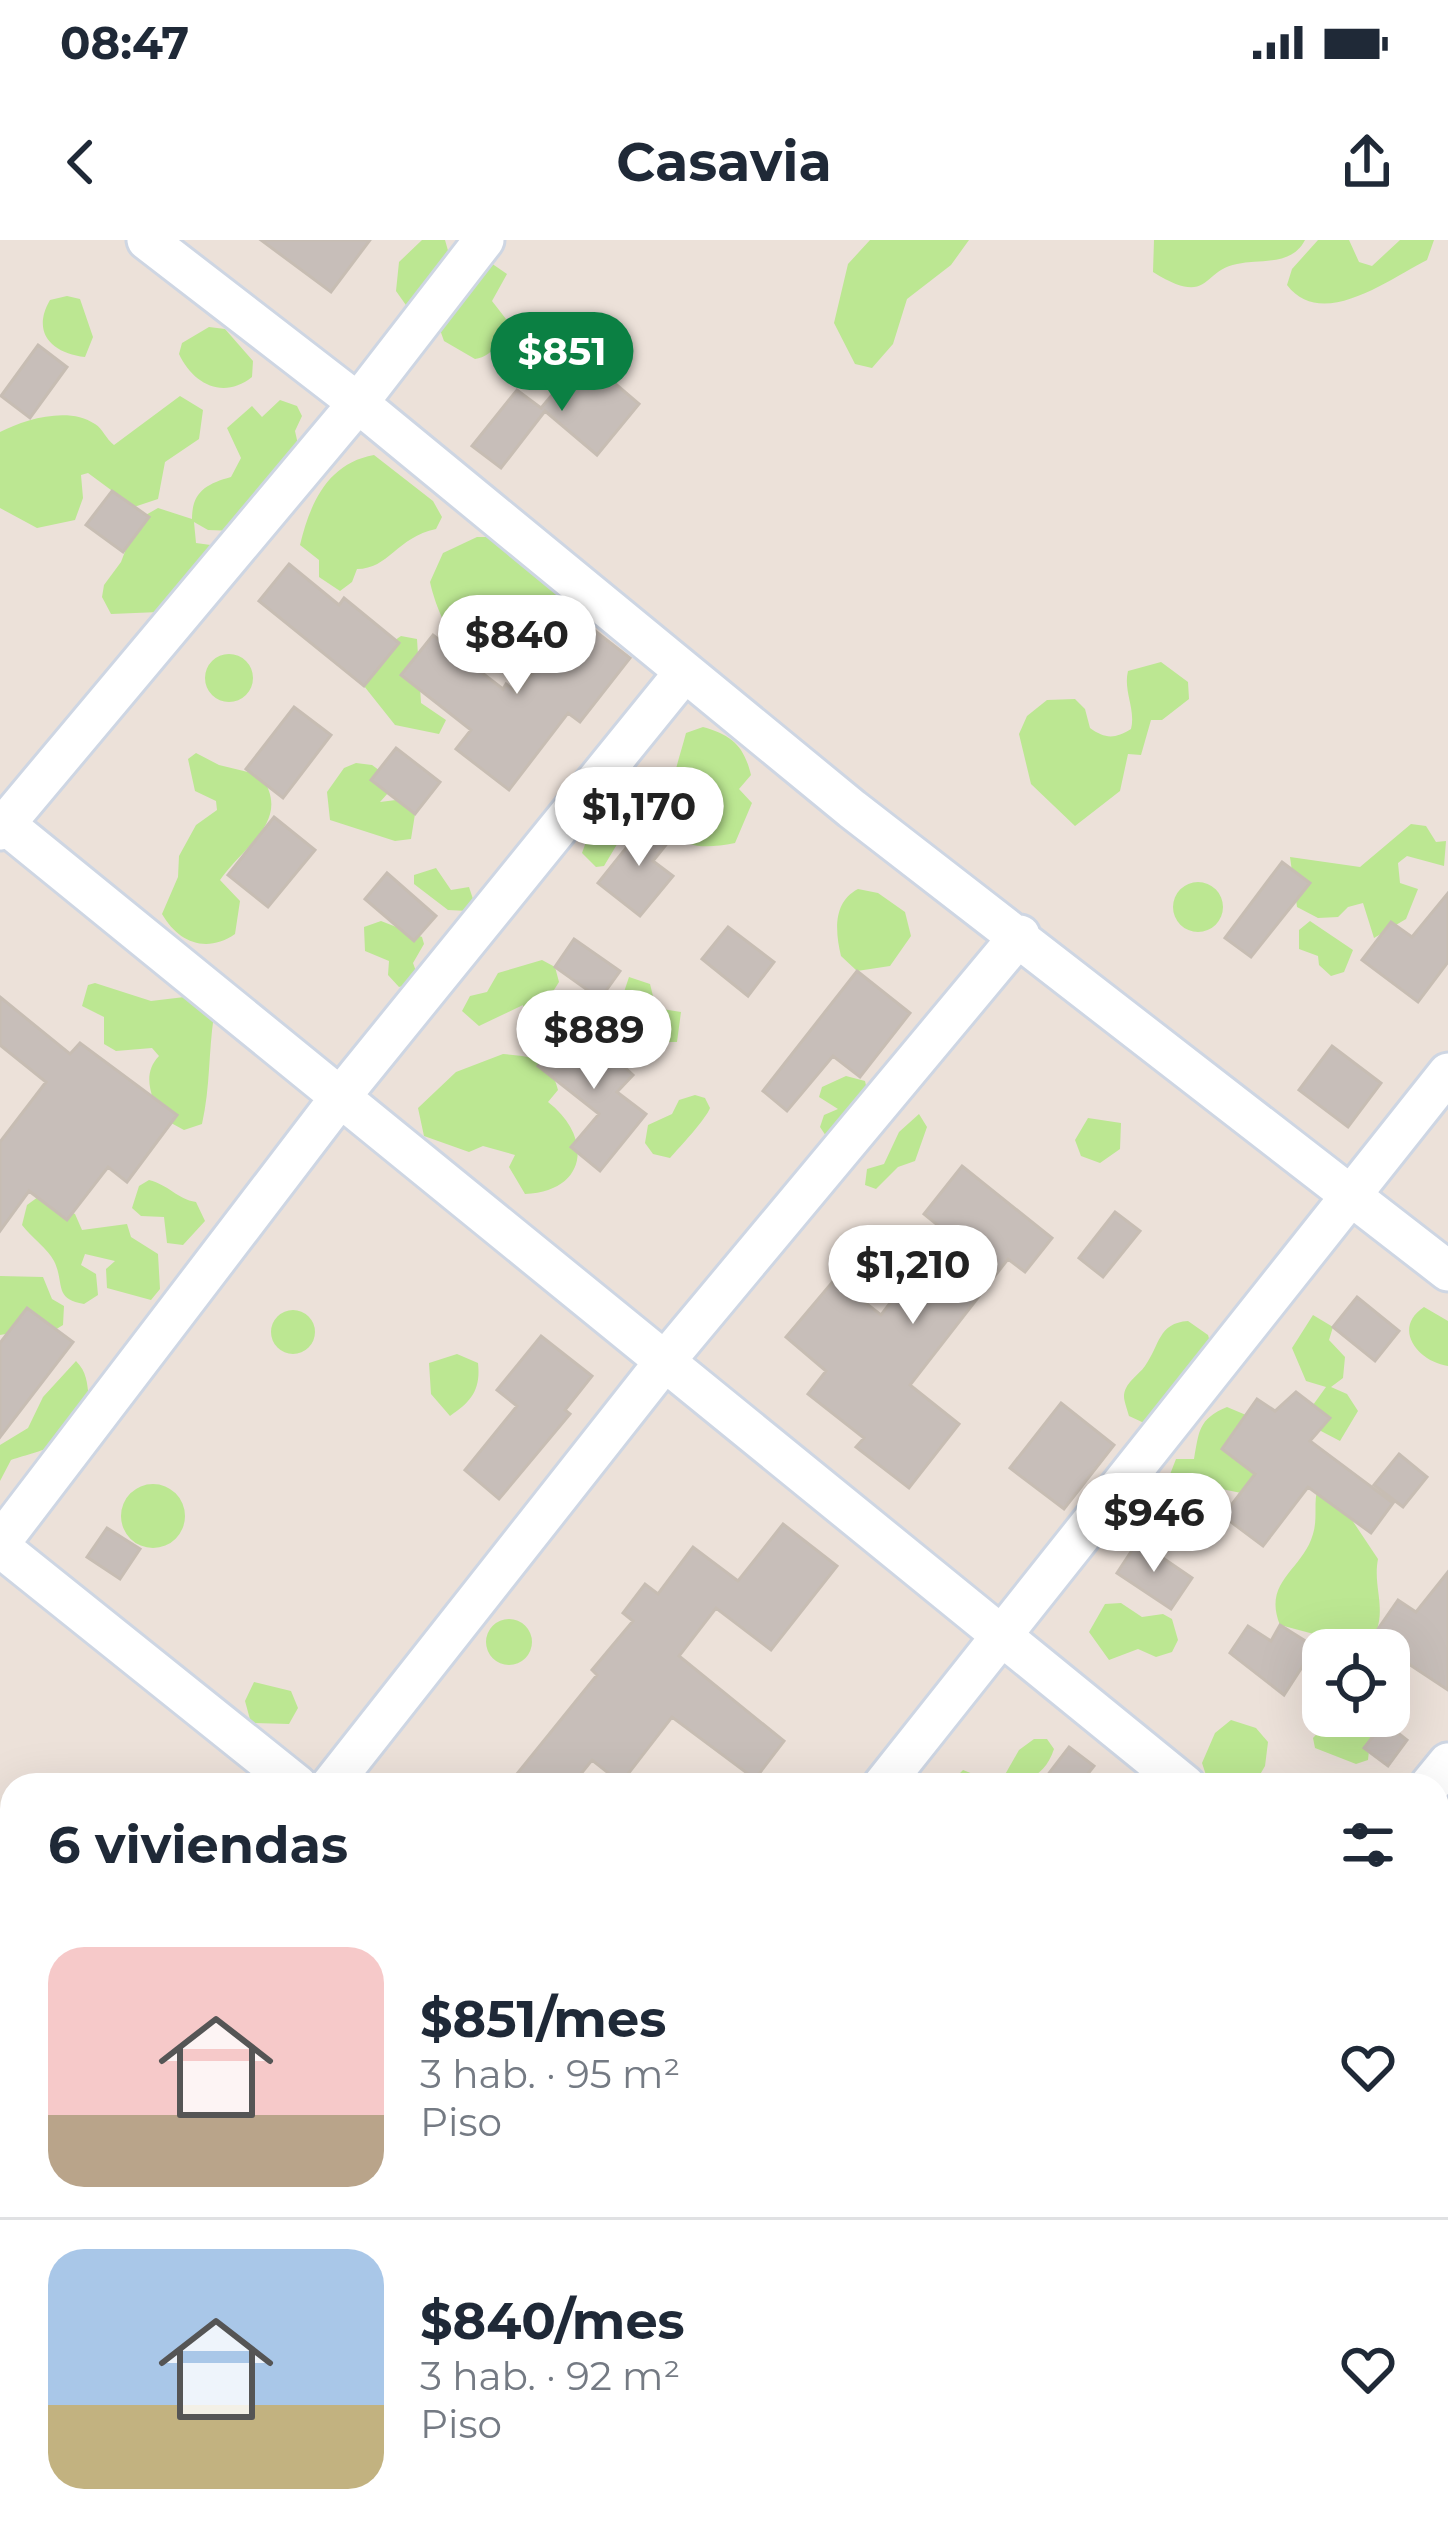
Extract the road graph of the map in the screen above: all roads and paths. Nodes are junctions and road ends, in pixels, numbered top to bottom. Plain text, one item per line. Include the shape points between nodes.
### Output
1 (147, 240) edge
2 (484, 240) edge
3 (358, 404) junction
4 (683, 674) junction
5 (2, 825) edge
6 (1020, 935) junction
7 (1448, 1073) edge
8 (340, 1096) junction
9 (1348, 1193) junction
10 (1448, 1271) edge
11 (665, 1361) junction
12 (0, 1545) edge
13 (1004, 1637) junction
14 (282, 1773) edge
15 (340, 1773) edge
16 (894, 1773) edge
17 (1170, 1773) edge

1 - 3 street
2 - 3 street
3 - 4 street
3 - 5 street
4 - 6 street
4 - 8 street
5 - 8 street
6 - 9 street
6 - 11 street
7 - 9 street
8 - 11 street
8 - 12 street
9 - 10 street
9 - 13 street
11 - 13 street
11 - 15 street
12 - 14 street
13 - 16 street
13 - 17 street

